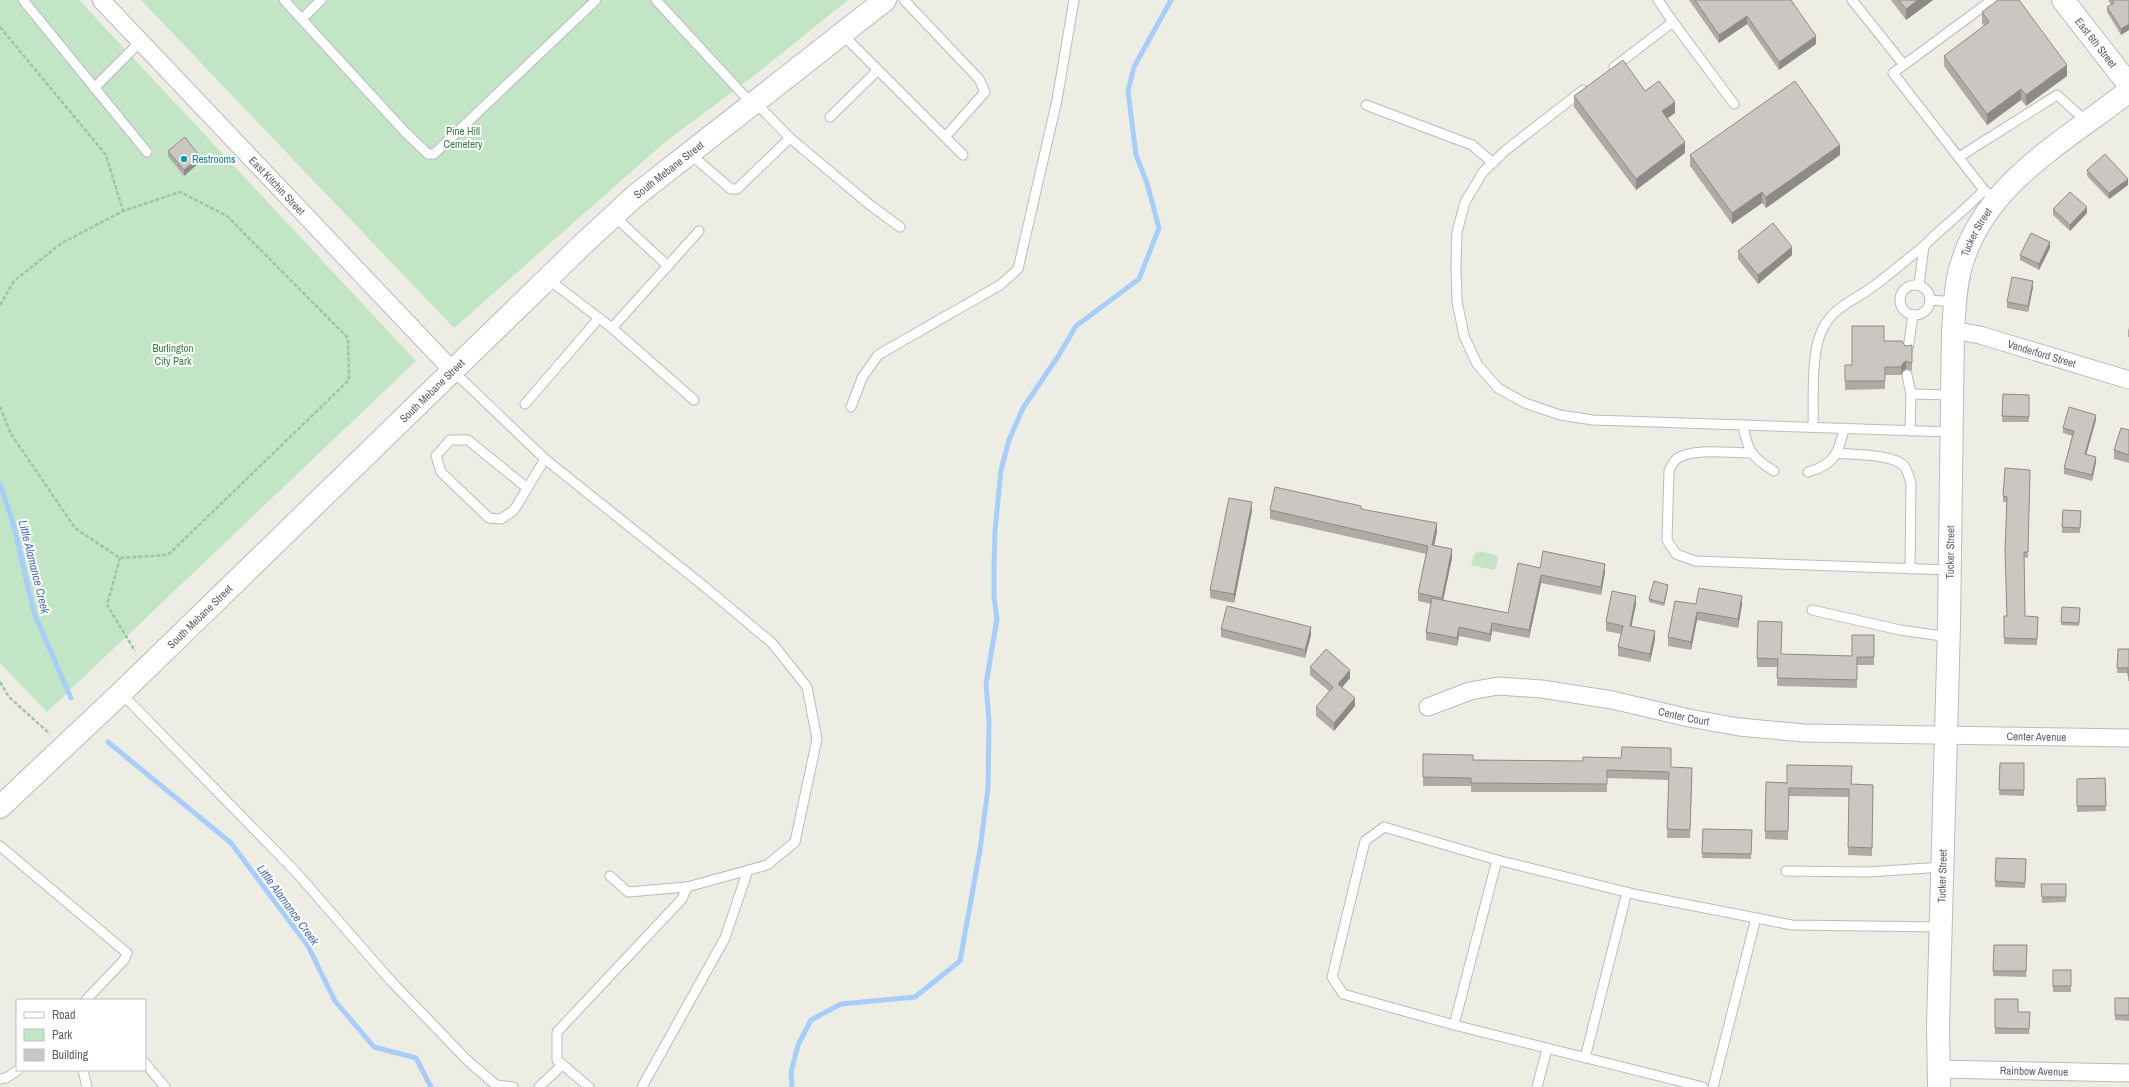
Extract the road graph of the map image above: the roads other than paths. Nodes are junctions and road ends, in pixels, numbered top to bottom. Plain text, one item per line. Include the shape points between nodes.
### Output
1 (23, 0) edge
2 (101, 0) edge
3 (284, 0) edge
4 (321, 0) edge
5 (596, 0) edge
6 (656, 0) edge
7 (885, 0) edge
8 (904, 0) edge
9 (1074, 0) edge
10 (1658, 0) edge
11 (1852, 0) edge
12 (1992, 0) edge
13 (2063, 0) edge
14 (302, 19) junction
15 (1673, 22) junction
16 (842, 34) junction
17 (140, 42) junction
18 (1904, 65) junction
19 (877, 71) junction
20 (1605, 74) edge
21 (1593, 83) edge
22 (2129, 85) edge
23 (94, 88) junction
24 (2129, 91) edge
25 (753, 102) junction
26 (1734, 104) dead end
27 (1366, 105) dead end
28 (830, 117) dead end
29 (2088, 123) junction
30 (945, 137) junction
31 (790, 138) junction
32 (147, 152) dead end
33 (689, 153) junction
34 (963, 155) dead end
35 (1958, 157) junction
36 (1492, 163) junction
37 (1991, 195) junction
38 (614, 216) junction
39 (900, 228) dead end
40 (699, 231) dead end
41 (1924, 246) junction
42 (668, 266) junction
43 (548, 279) junction
44 (1919, 285) junction
45 (1931, 300) junction
46 (1955, 302) junction
47 (1913, 315) junction
48 (599, 318) junction
49 (612, 328) junction
50 (1953, 330) junction
51 (1908, 349) edge
52 (453, 371) junction
53 (1907, 375) dead end
54 (2129, 380) edge
55 (1911, 394) junction
56 (1952, 395) junction
57 (694, 400) dead end
58 (525, 404) dead end
59 (851, 407) dead end
60 (1743, 425) junction
61 (1813, 428) junction
62 (1844, 428) junction
63 (1910, 431) junction
64 (1951, 432) junction
65 (1752, 453) junction
66 (1836, 453) junction
67 (545, 459) junction
68 (1774, 471) dead end
69 (1808, 472) dead end
70 (527, 488) junction
71 (1910, 569) junction
72 (1950, 570) junction
73 (1812, 610) dead end
74 (1949, 637) junction
75 (121, 693) junction
76 (1428, 706) dead end
77 (1945, 735) junction
78 (2129, 738) edge
79 (0, 807) edge
80 (0, 846) edge
81 (1497, 860) junction
82 (1942, 867) junction
83 (748, 870) junction
84 (1786, 870) dead end
85 (610, 876) dead end
86 (687, 887) junction
87 (1627, 892) junction
88 (1756, 918) junction
89 (1940, 927) junction
90 (87, 999) edge
91 (1454, 1025) junction
92 (1547, 1050) junction
93 (1585, 1058) junction
94 (146, 1064) edge
95 (562, 1065) junction
96 (16, 1071) edge
97 (83, 1071) edge
98 (2129, 1073) edge
99 (1939, 1078) edge
100 (0, 1079) edge
101 (87, 1087) edge
102 (165, 1087) edge
103 (513, 1087) edge
104 (539, 1087) edge
105 (589, 1087) edge
106 (642, 1087) edge
107 (1536, 1087) edge
108 (1703, 1087) edge
109 (1713, 1087) edge

1 - 23 lane
2 - 17 street, East Kitchin Street
3 - 14 lane
4 - 14 lane
5 - 14 lane via 434,154 428,154 405,132
6 - 25 lane
7 - 16 street, South Mebane Street
8 - 30 lane via 979,79 986,92
9 - 59 lane via 1055,108 1018,269 1000,285 878,355 862,378
10 - 15 lane
11 - 18 lane
12 - 18 lane
13 - 22 street, East 6th Street
15 - 20 lane
15 - 26 lane
16 - 19 lane
16 - 25 street, South Mebane Street
17 - 23 lane
17 - 52 street, East Kitchin Street
18 - 35 lane via 1893,73
19 - 28 lane
19 - 30 lane
21 - 36 lane
23 - 32 lane
24 - 29 street, Tucker Street
25 - 31 lane
25 - 33 street, South Mebane Street
27 - 36 lane via 1472,146
29 - 35 lane via 2057,95
29 - 37 street, Tucker Street via 2050,149 2004,190
30 - 34 lane
31 - 33 lane via 737,189 731,189
31 - 39 lane
33 - 38 street, South Mebane Street
35 - 37 lane
36 - 60 lane via 1483,172 1465,202 1457,232 1456,266 1457,301 1464,336 1477,364 1498,388 1525,403 1560,415 1587,419
37 - 41 lane via 1942,226
37 - 46 street, Tucker Street via 1986,213 1962,262
38 - 42 lane
38 - 43 street, South Mebane Street
40 - 42 lane
41 - 44 lane
41 - 61 lane via 1870,288 1840,306 1822,329 1816,359
42 - 49 lane
43 - 48 lane
43 - 52 street, South Mebane Street
44 - 45 lane via 1928,290
44 - 47 lane via 1909,285 1901,292 1901,307
45 - 46 lane
45 - 47 lane via 1927,310
46 - 50 street, Tucker Street
47 - 51 lane
48 - 49 lane
48 - 58 lane
49 - 57 lane
50 - 54 street, Vanderford Street via 1980,335
50 - 56 street, Tucker Street
52 - 67 lane
52 - 75 street, South Mebane Street
53 - 55 lane
55 - 56 lane
55 - 63 lane
56 - 64 street, Tucker Street
60 - 61 lane
60 - 65 lane via 1745,439
61 - 62 lane
62 - 63 lane
62 - 66 lane
63 - 64 lane
64 - 72 street, Tucker Street
65 - 68 lane
65 - 71 lane via 1693,453 1677,459 1672,464 1669,471 1667,540 1676,554 1695,561
66 - 69 lane via 1830,462
66 - 71 lane via 1887,458 1903,465 1911,484
67 - 70 lane
67 - 83 lane via 772,643 807,687 817,739 794,842 767,865
70 - 70 lane via 514,510 501,519 489,518 441,472 436,456 450,440 468,440
71 - 72 lane
72 - 74 street, Tucker Street
73 - 74 lane via 1900,630
74 - 77 street, Tucker Street
75 - 79 street, South Mebane Street
75 - 103 lane via 295,870 391,981 468,1061 496,1085
76 - 77 street, Center Court via 1470,691 1498,686 1542,689 1612,700 1739,727 1804,733
77 - 78 street, Center Avenue
77 - 82 street, Tucker Street
80 - 90 lane via 127,953 124,960
81 - 87 lane
81 - 91 lane
81 - 91 lane via 1384,827 1365,841 1332,977 1343,994
82 - 84 lane via 1868,872
82 - 89 street, Tucker Street
83 - 86 lane
83 - 106 lane via 725,938
85 - 86 lane via 628,892
86 - 95 lane via 682,899 557,1032 557,1060
87 - 88 lane
87 - 93 lane
88 - 89 lane via 1792,925
88 - 109 lane
89 - 99 street, Tucker Street
91 - 92 lane
92 - 93 lane
92 - 107 lane
93 - 108 lane
94 - 102 lane
95 - 104 lane
95 - 105 lane
96 - 100 lane
97 - 101 lane
98 - 99 street, Rainbow Avenue

